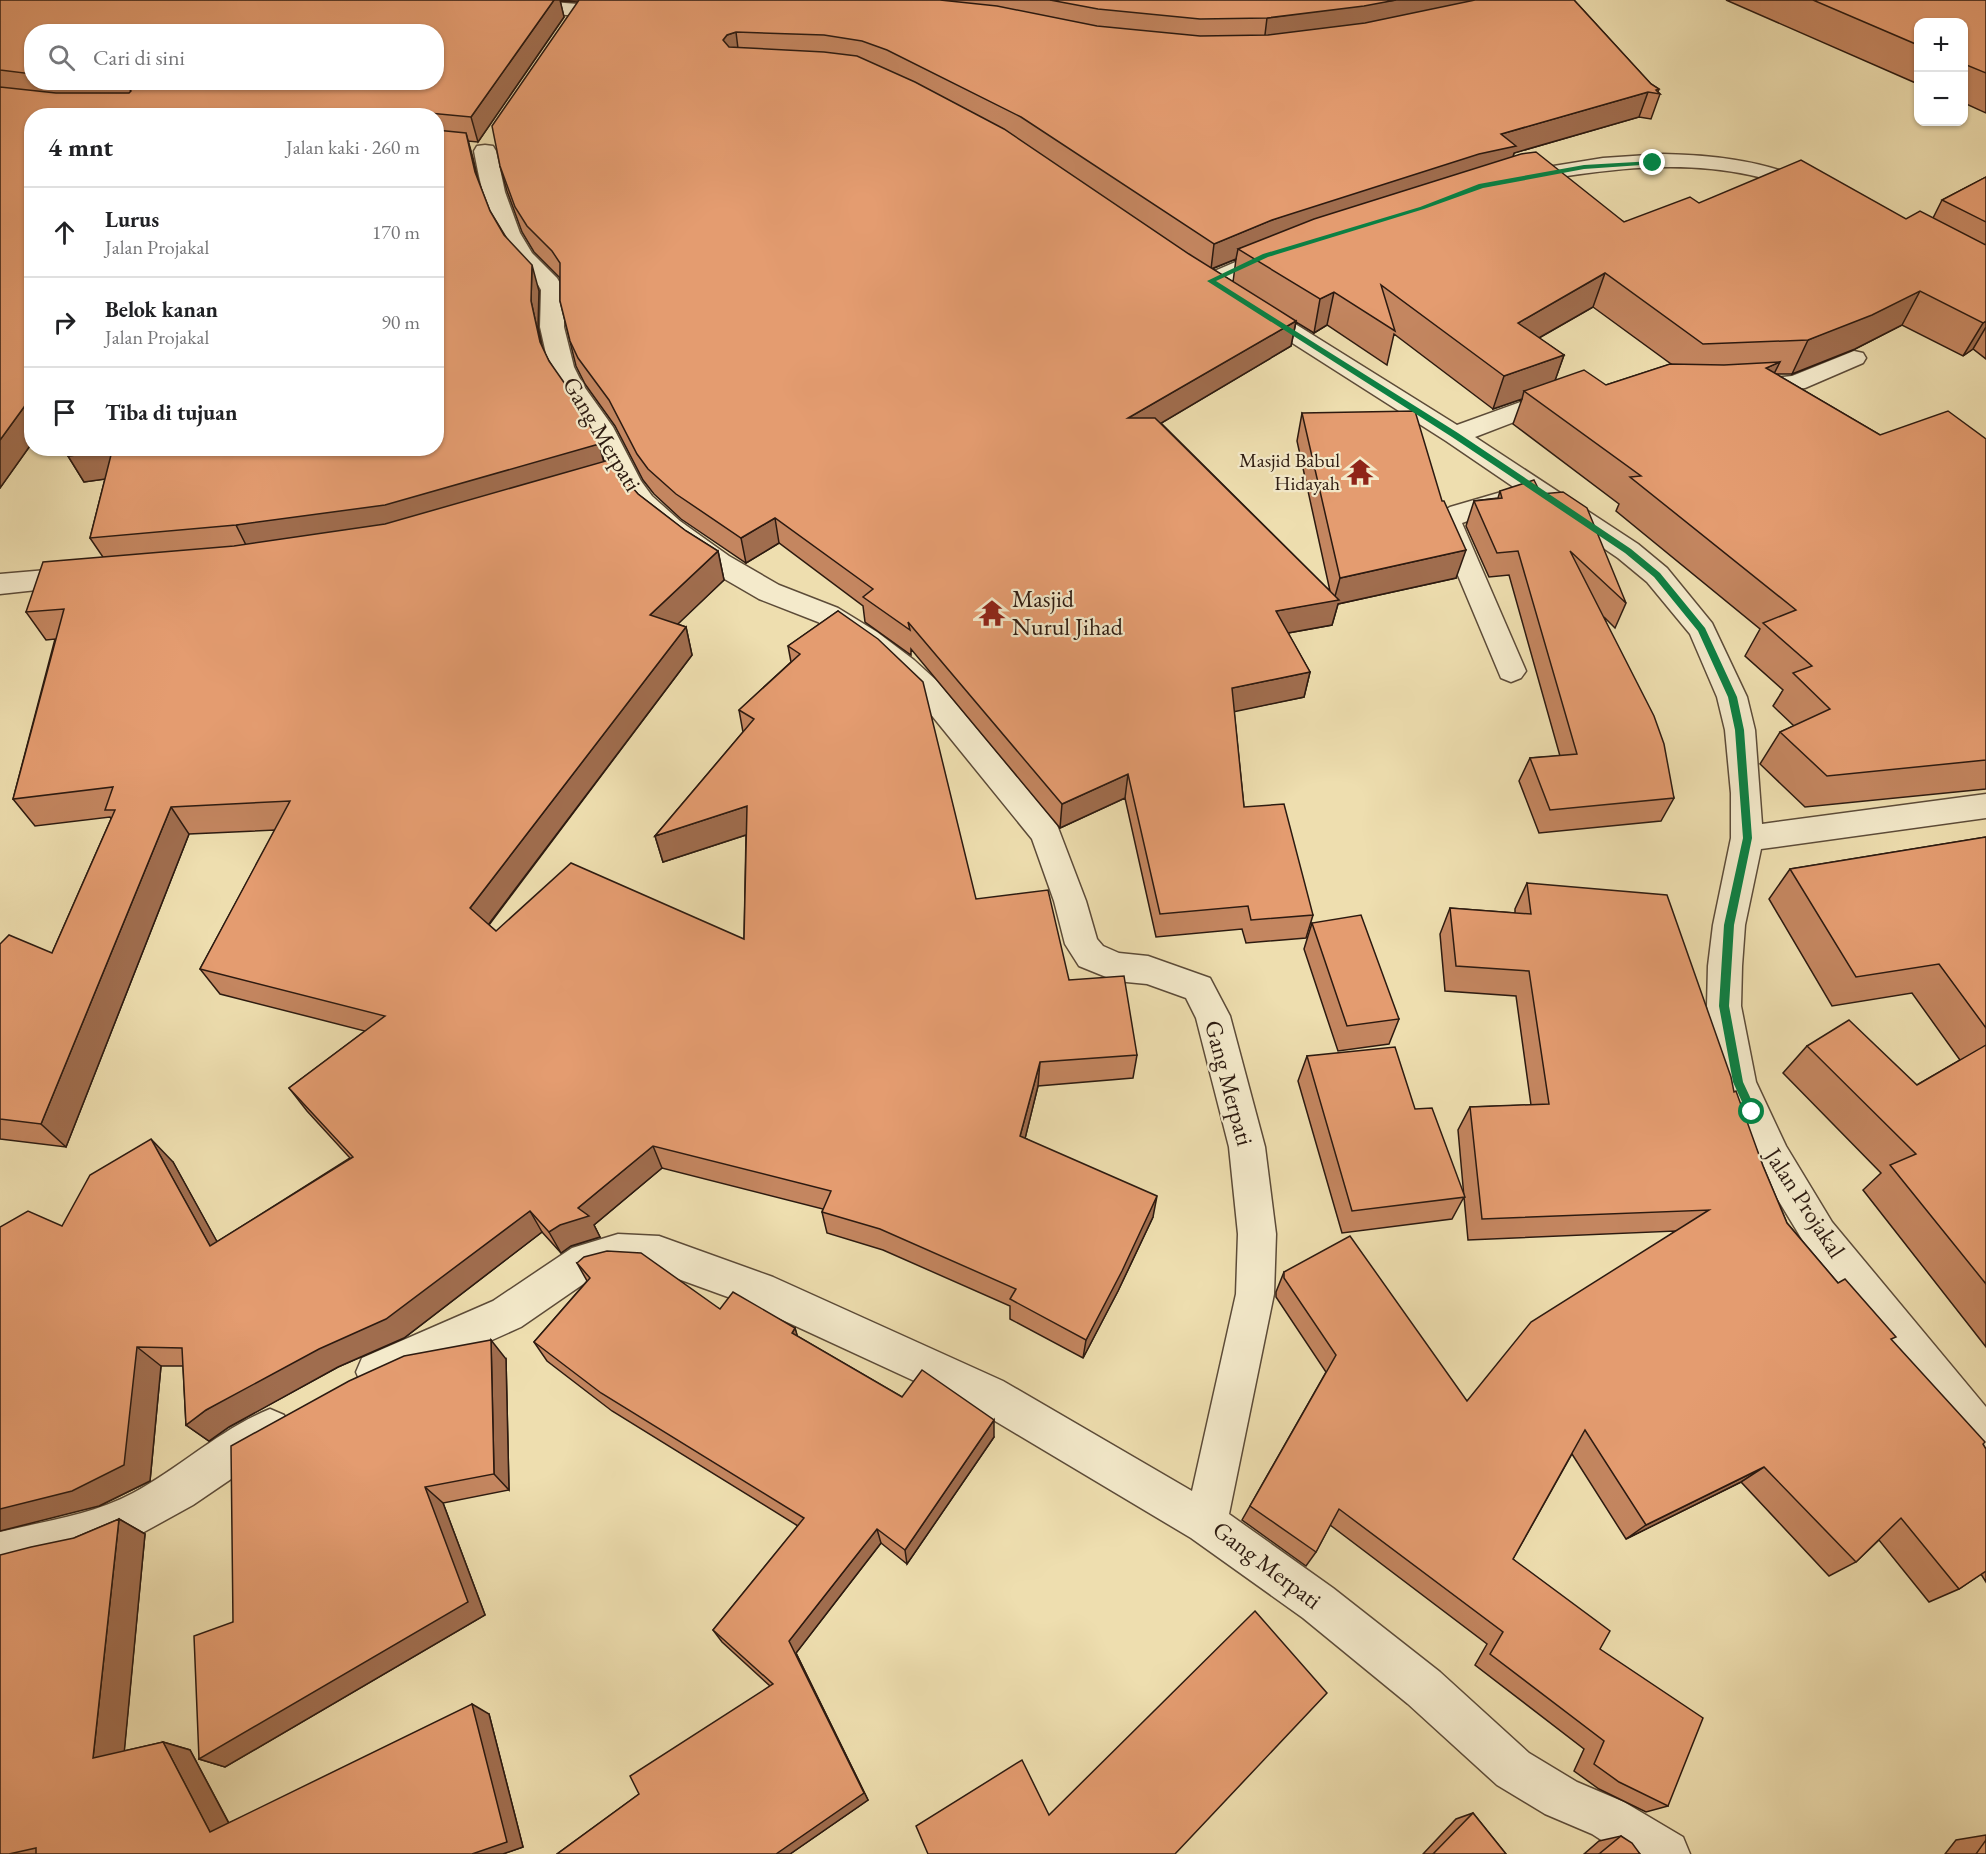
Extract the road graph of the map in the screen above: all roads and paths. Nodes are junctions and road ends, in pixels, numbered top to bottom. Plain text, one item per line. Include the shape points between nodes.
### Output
1 (452, 0) edge
2 (580, 12) junction
3 (639, 14) edge
4 (567, 30) edge
5 (483, 144) dead end
6 (1490, 184) edge
7 (1830, 198) edge
8 (1300, 245) edge
9 (1854, 358) dead end
10 (1720, 388) edge
11 (1585, 389) edge
12 (1455, 435) junction
13 (1536, 490) junction
14 (105, 575) edge
15 (0, 584) edge
16 (1511, 670) dead end
17 (1986, 806) edge
18 (1747, 838) junction
19 (343, 1388) edge
20 (303, 1410) edge
21 (1986, 1439) edge
22 (1206, 1523) junction
23 (0, 1553) edge
24 (1666, 1854) edge

1 - 2 street
2 - 3 street
2 - 4 street
5 - 22 street, Gang Merpati via 509,235 550,285 555,299 551,326 559,359 571,386 600,428 613,478 717,561 768,591 826,614 885,651 926,688 1046,834 1082,944 1091,956 1116,967 1148,970 1198,988 1213,1016 1247,1147 1257,1234 1256,1294
6 - 7 street via 1593,166 1704,163 1776,175
8 - 12 street, Jalan Projakal via 1203,277
9 - 10 street via 1796,383
11 - 12 street
12 - 13 street, Jalan Projakal
13 - 16 street via 1460,513 1449,523
13 - 18 street, Jalan Projakal via 1640,560 1678,598 1702,630 1732,697 1740,730
14 - 15 street
17 - 18 street
18 - 21 street, Jalan Projakal via 1729,925 1725,966 1724,1006 1738,1082 1773,1158 1819,1234
19 - 22 street via 507,1314 585,1261 618,1252 659,1254 759,1290 988,1395
20 - 23 street via 244,1443 185,1488 144,1510 102,1529
22 - 24 street, Gang Merpati via 1327,1610 1424,1688 1513,1768

